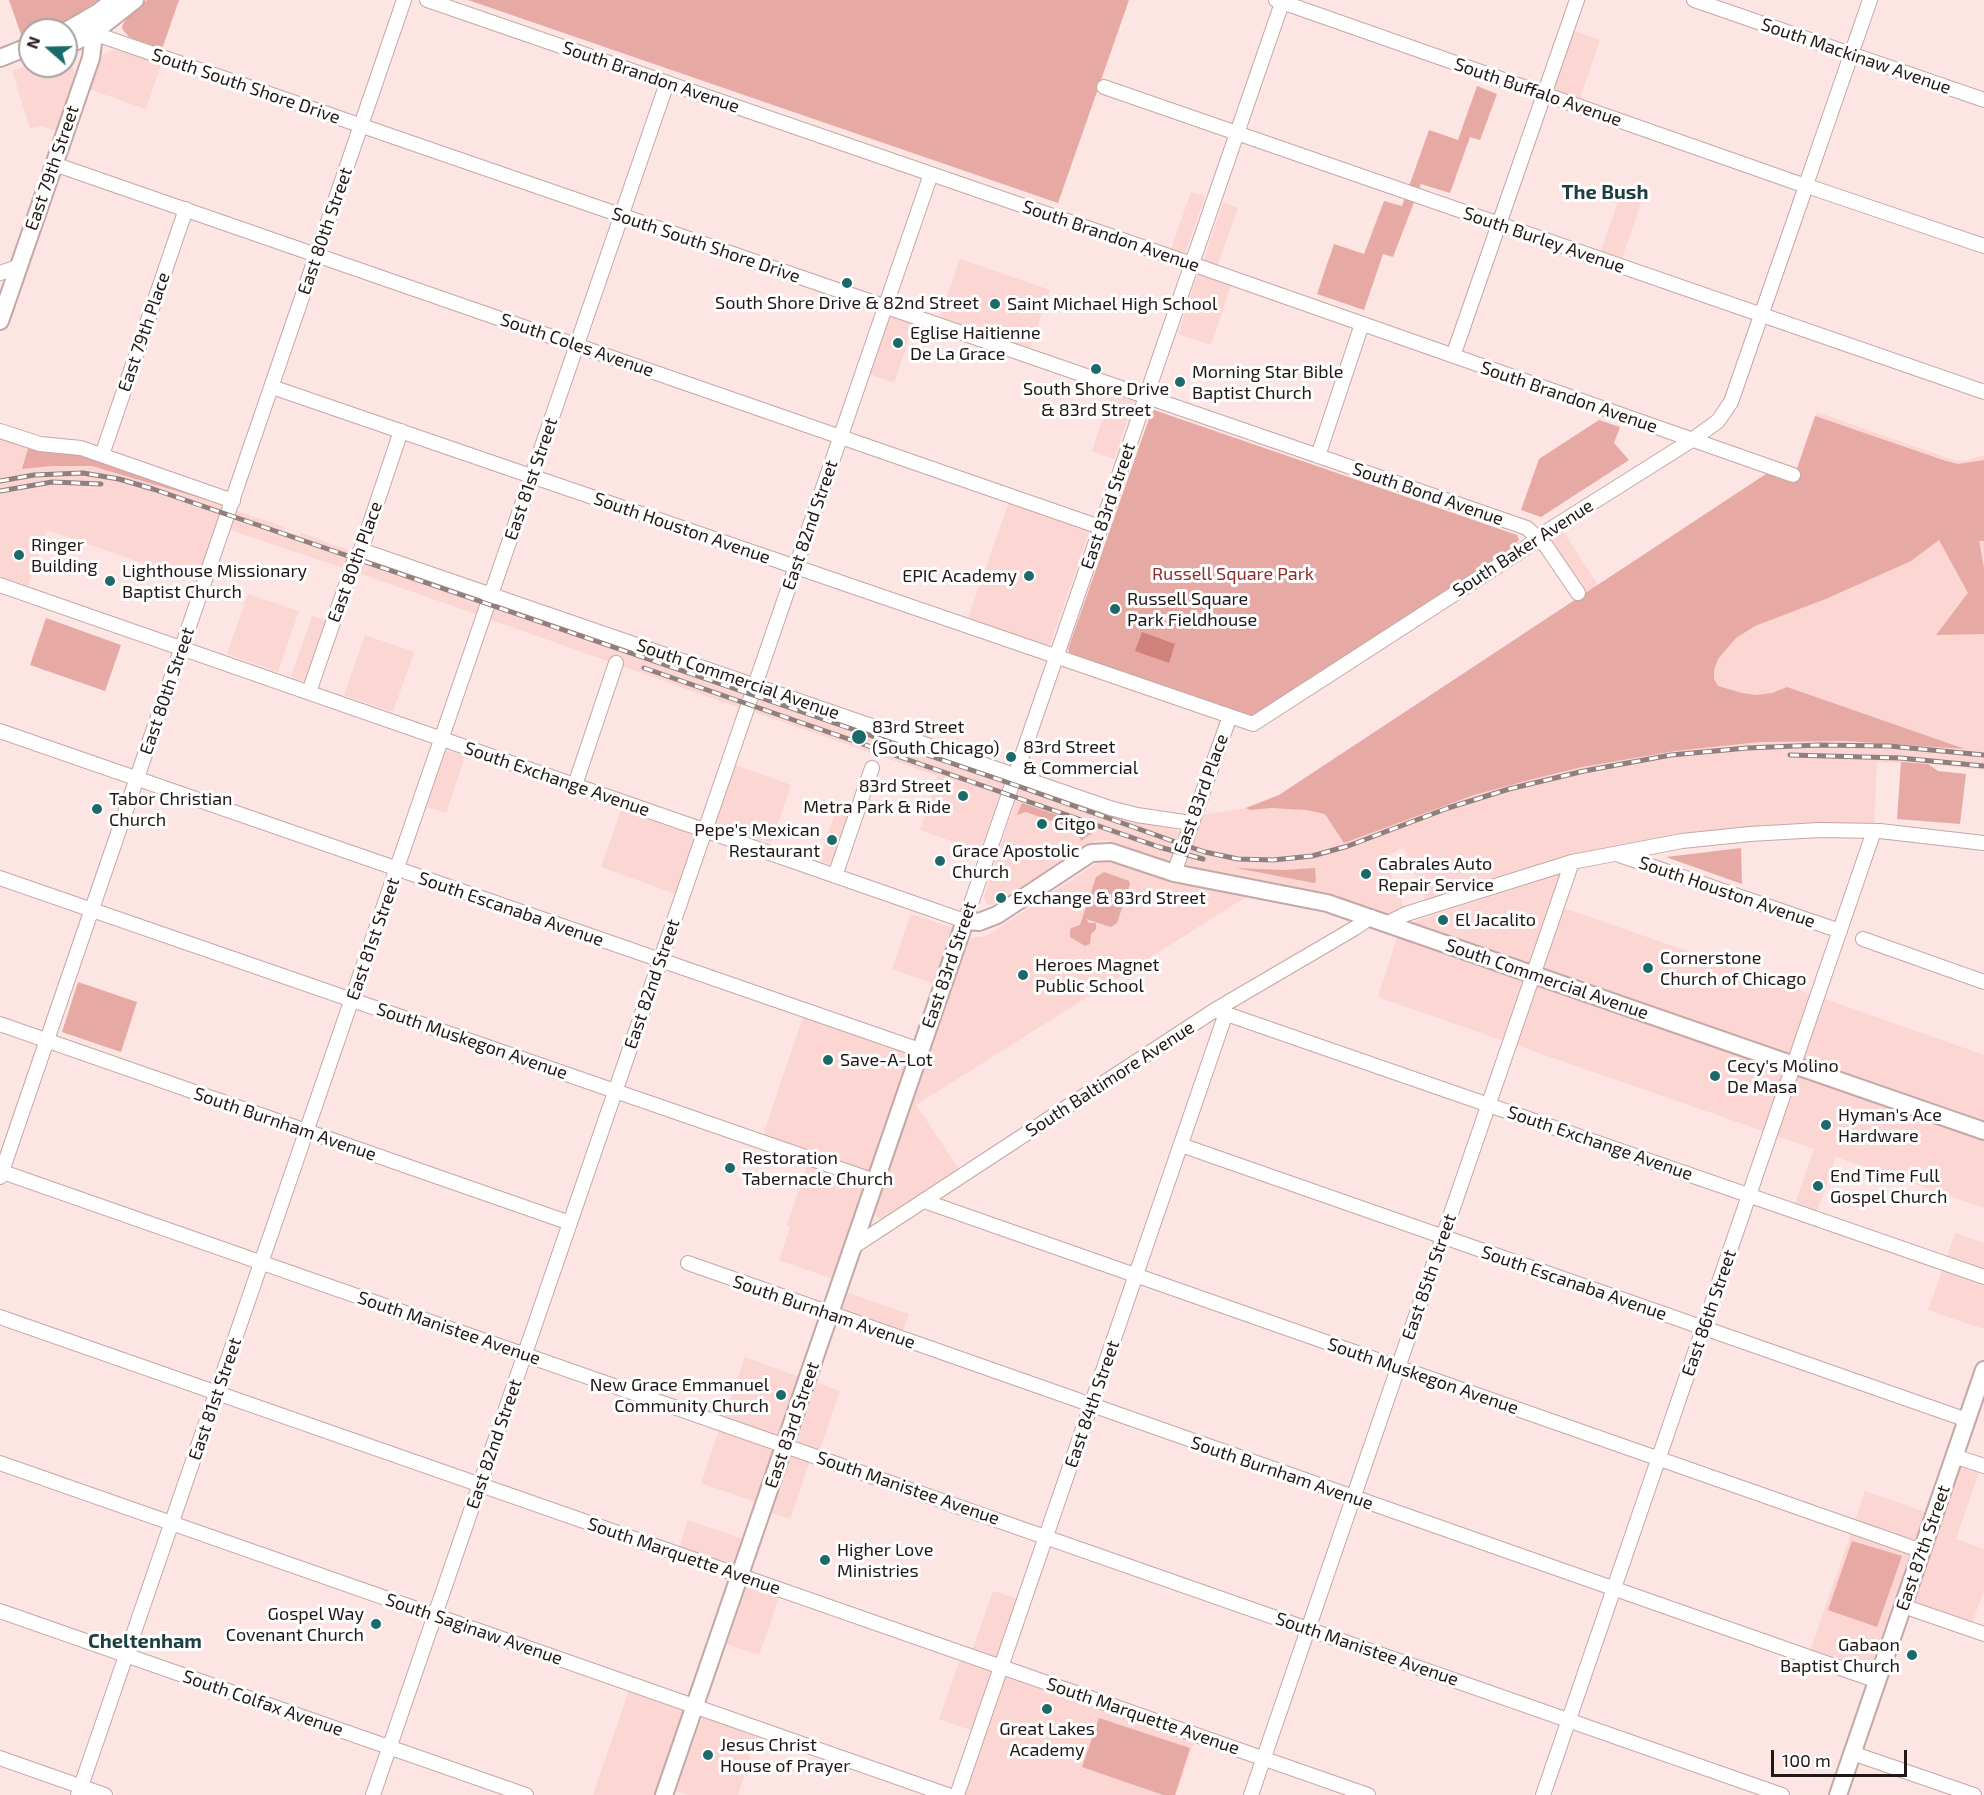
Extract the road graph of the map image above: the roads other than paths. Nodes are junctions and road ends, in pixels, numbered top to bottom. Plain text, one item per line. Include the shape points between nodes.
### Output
1 (114, 0) edge
2 (135, 0) edge
3 (404, 0) edge
4 (427, 0) edge
5 (1577, 0) edge
6 (1694, 0) edge
7 (1870, 0) edge
8 (1280, 1) edge
9 (97, 13) junction
10 (78, 25) edge
11 (78, 30) edge
12 (93, 33) junction
13 (78, 40) edge
14 (18, 51) edge
15 (1851, 55) junction
16 (0, 58) edge
17 (18, 63) edge
18 (0, 69) edge
19 (667, 83) junction
20 (1104, 87) dead end
21 (1544, 94) junction
22 (1984, 100) edge
23 (361, 125) junction
24 (1237, 134) junction
25 (54, 164) junction
26 (931, 174) junction
27 (1806, 186) junction
28 (186, 209) junction
29 (621, 215) junction
30 (1499, 225) junction
31 (1984, 246) edge
32 (317, 255) junction
33 (1192, 264) junction
34 (18, 267) junction
35 (0, 273) edge
36 (885, 307) junction
37 (1761, 315) junction
38 (0, 321) edge
39 (1362, 324) junction
40 (577, 345) junction
41 (1453, 356) junction
42 (272, 387) junction
43 (1984, 392) edge
44 (1146, 397) junction
45 (0, 431) edge
46 (401, 431) junction
47 (840, 437) junction
48 (1692, 440) junction
49 (102, 455) junction
50 (1318, 456) junction
51 (1793, 475) dead end
52 (532, 477) junction
53 (232, 501) junction
54 (1100, 527) junction
55 (1538, 537) junction
56 (361, 550) junction
57 (796, 567) junction
58 (0, 585) edge
59 (1578, 593) dead end
60 (492, 595) junction
61 (182, 648) junction
62 (1055, 656) junction
63 (616, 663) dead end
64 (755, 685) junction
65 (309, 692) junction
66 (1230, 716) junction
67 (0, 731) edge
68 (442, 739) junction
69 (872, 768) dead end
70 (1015, 775) junction
71 (137, 778) junction
72 (575, 785) junction
73 (1191, 822) junction
74 (705, 830) junction
75 (1877, 831) junction
76 (1984, 843) edge
77 (1104, 851) joint
78 (1614, 853) junction
79 (1572, 862) junction
80 (397, 870) junction
81 (1174, 873) junction
82 (835, 876) junction
83 (0, 878) edge
84 (92, 910) junction
85 (1371, 917) junction
86 (964, 921) junction
87 (1388, 923) junction
88 (1840, 932) junction
89 (1863, 939) dead end
90 (660, 960) junction
91 (1534, 974) junction
92 (1984, 982) edge
93 (352, 1000) junction
94 (1221, 1012) junction
95 (0, 1024) edge
96 (47, 1041) junction
97 (920, 1050) junction
98 (1794, 1065) junction
99 (615, 1091) junction
100 (1489, 1105) junction
101 (307, 1131) junction
102 (1984, 1131) edge
103 (1181, 1145) junction
104 (1, 1173) edge
105 (875, 1181) junction
106 (1749, 1196) junction
107 (924, 1202) junction
108 (570, 1223) junction
109 (1443, 1237) junction
110 (853, 1246) junction
111 (262, 1262) junction
112 (688, 1263) dead end
113 (1136, 1276) junction
114 (1984, 1277) edge
115 (829, 1315) junction
116 (0, 1317) edge
117 (1703, 1328) junction
118 (525, 1354) junction
119 (1398, 1368) junction
120 (1984, 1370) edge
121 (217, 1393) junction
122 (1092, 1405) junction
123 (1967, 1420) junction
124 (785, 1445) junction
125 (1954, 1456) junction
126 (1658, 1458) junction
127 (0, 1463) edge
128 (1984, 1466) edge
129 (480, 1484) junction
130 (1353, 1498) junction
131 (172, 1523) junction
132 (1046, 1537) junction
133 (1922, 1551) junction
134 (740, 1575) junction
135 (1614, 1588) junction
136 (1903, 1606) junction
137 (0, 1611) edge
138 (435, 1615) junction
139 (1308, 1629) junction
140 (1984, 1634) edge
141 (126, 1655) junction
142 (1002, 1667) junction
143 (1877, 1681) junction
144 (695, 1706) junction
145 (1568, 1720) junction
146 (389, 1747) junction
147 (1852, 1753) junction
148 (0, 1758) edge
149 (1264, 1758) junction
150 (80, 1791) edge
151 (105, 1795) edge
152 (373, 1795) edge
153 (526, 1795) edge
154 (664, 1795) edge
155 (948, 1795) edge
156 (957, 1795) edge
157 (1251, 1795) edge
158 (1368, 1795) edge
159 (1543, 1795) edge
160 (1782, 1795) edge
161 (1838, 1795) edge
162 (1974, 1795) edge

1 - 9 main road
2 - 12 main road
3 - 23 street, East 80th Street
4 - 19 street, South Brandon Avenue
5 - 21 street
6 - 15 street, South Mackinaw Avenue
7 - 15 street
8 - 21 street, South Buffalo Avenue
8 - 24 street, East 83rd Street
9 - 10 main road
9 - 12 main road, East 79th Street
11 - 12 street, South South Shore Drive
12 - 13 main road
12 - 23 street, South South Shore Drive
12 - 25 main road, East 79th Street via 91,58
14 - 16 main road
15 - 22 street, South Mackinaw Avenue
15 - 27 street
17 - 18 main road
19 - 26 street, South Brandon Avenue
19 - 29 street, East 81st Street
20 - 24 street, South Burley Avenue
21 - 27 street, South Buffalo Avenue
21 - 30 street
23 - 29 street, South South Shore Drive
23 - 32 street, East 80th Street
24 - 30 street, South Burley Avenue
24 - 33 street, East 83rd Street
25 - 28 street, South Coles Avenue
25 - 34 main road, East 79th Street
26 - 33 street, South Brandon Avenue
26 - 36 street, East 82nd Street
27 - 31 street, South Buffalo Avenue
27 - 37 street
28 - 32 street, South Coles Avenue
28 - 49 street, East 79th Place
29 - 36 street, South South Shore Drive
29 - 40 street, East 81st Street
30 - 37 street, South Burley Avenue
30 - 41 street
32 - 40 street, South Coles Avenue
32 - 42 street, East 80th Street
33 - 39 street, South Brandon Avenue
33 - 44 street, East 83rd Street
34 - 35 street
34 - 38 main road, East 79th Street
36 - 44 street, South South Shore Drive
36 - 47 street, East 82nd Street
37 - 43 street, South Burley Avenue
37 - 48 street, South Baker Avenue via 1731,402 1718,421
39 - 41 street, South Brandon Avenue
39 - 50 street
40 - 47 street, South Coles Avenue
40 - 52 street, East 81st Street
41 - 48 street, South Brandon Avenue
42 - 46 street, South Houston Avenue
42 - 53 street, East 80th Street
44 - 50 street, South South Shore Drive
44 - 54 street, East 83rd Street
45 - 49 street via 40,444 72,446
46 - 52 street, South Houston Avenue
46 - 56 street, East 80th Place
47 - 54 street, South Coles Avenue
47 - 57 street, East 82nd Street
48 - 51 street, South Brandon Avenue
48 - 55 street, South Baker Avenue
49 - 53 street
50 - 55 street, South Bond Avenue via 1527,528
52 - 57 street, South Houston Avenue
52 - 60 street, East 81st Street
53 - 61 street, East 80th Street
54 - 62 street, East 83rd Street
55 - 59 street, South Bond Avenue
55 - 66 street, South Baker Avenue via 1253,724
56 - 60 street, South Commercial Avenue
56 - 65 street, East 80th Place
57 - 62 street, South Houston Avenue
57 - 64 street, East 82nd Street
58 - 61 street, South Exchange Avenue
60 - 64 street, South Commercial Avenue
60 - 68 street, East 81st Street
61 - 65 street, South Exchange Avenue
61 - 71 street, East 80th Street
62 - 66 street, South Houston Avenue
62 - 70 street, East 83rd Street
63 - 72 street
64 - 70 street, South Commercial Avenue
64 - 74 street, East 82nd Street
65 - 68 street, South Exchange Avenue
66 - 73 street, East 83rd Place
67 - 71 street, South Escanaba Avenue
68 - 72 street, South Exchange Avenue
68 - 80 street, East 81st Street
69 - 82 street
70 - 73 street, South Commercial Avenue via 1123,812
70 - 86 street, East 83rd Street
71 - 80 street, South Escanaba Avenue
71 - 84 street, East 80th Street
72 - 74 street, South Exchange Avenue
73 - 81 street, East 83rd Place
74 - 82 street, South Exchange Avenue
74 - 90 street, East 82nd Street
75 - 76 street
75 - 78 street via 1750,834
75 - 88 street, East 86th Street
77 - 81 main road, South Commercial Avenue
77 - 86 main road, South Exchange Avenue via 1084,858 997,915 979,922
78 - 79 street
78 - 88 street, South Houston Avenue
79 - 87 street
79 - 91 street, East 85th Street
80 - 90 street, South Escanaba Avenue
80 - 93 street, East 81st Street
81 - 85 main road, South Commercial Avenue via 1311,899
82 - 86 street, South Exchange Avenue
83 - 84 street, South Muskegon Avenue
84 - 93 street, South Muskegon Avenue
84 - 96 street, East 80th Street
85 - 87 main road, South Commercial Avenue
85 - 94 street, South Baltimore Avenue
86 - 97 main road, East 83rd Street
87 - 91 main road, South Commercial Avenue
88 - 98 street, East 86th Street
89 - 92 street
90 - 97 street, South Escanaba Avenue
90 - 99 street, East 82nd Street
91 - 98 main road, South Commercial Avenue
91 - 100 street, East 85th Street
93 - 99 street, South Muskegon Avenue
93 - 101 street, East 81st Street
94 - 100 street, South Exchange Avenue
94 - 103 street, East 84th Street
94 - 107 street, South Baltimore Avenue
95 - 96 street, South Burnham Avenue
96 - 101 street, South Burnham Avenue
96 - 104 street, East 80th Street
97 - 105 main road, East 83rd Street
98 - 102 main road, South Commercial Avenue
98 - 106 street, East 86th Street
99 - 105 street, South Muskegon Avenue
99 - 108 street, East 82nd Street
100 - 106 street, South Exchange Avenue
100 - 109 street, East 85th Street
101 - 108 street, South Burnham Avenue
101 - 111 street, East 81st Street
103 - 109 street, South Escanaba Avenue
103 - 113 street, East 84th Street
104 - 111 street, South Manistee Avenue
105 - 110 main road, East 83rd Street
106 - 114 street, South Exchange Avenue
106 - 117 street, East 86th Street
107 - 110 street, South Baltimore Avenue
107 - 113 street, South Muskegon Avenue
108 - 118 street, East 82nd Street
109 - 117 street, South Escanaba Avenue
109 - 119 street, East 85th Street
110 - 115 main road, East 83rd Street
111 - 118 street, South Manistee Avenue
111 - 121 street, East 81st Street
112 - 115 street, South Burnham Avenue
113 - 119 street, South Muskegon Avenue
113 - 122 street, East 84th Street
115 - 122 street, South Burnham Avenue
115 - 124 main road, East 83rd Street
116 - 121 street, South Marquette Avenue
117 - 123 street, South Escanaba Avenue
117 - 126 street, East 86th Street
118 - 124 street, South Manistee Avenue
118 - 129 street, East 82nd Street
119 - 126 street, South Muskegon Avenue
119 - 130 street, East 85th Street
120 - 123 main road, East 87th Street
121 - 129 street, South Marquette Avenue
121 - 131 street, East 81st Street
122 - 130 street, South Burnham Avenue
122 - 132 street, East 84th Street
123 - 125 main road, East 87th Street
124 - 132 street, South Manistee Avenue
124 - 134 main road, East 83rd Street
125 - 128 street
125 - 133 main road, East 87th Street
126 - 133 street, South Muskegon Avenue
126 - 135 street, East 86th Street
127 - 131 street, South Saginaw Avenue
129 - 134 street, South Marquette Avenue
129 - 138 street, East 82nd Street
130 - 135 street, South Burnham Avenue
130 - 139 street, East 85th Street
131 - 138 street, South Saginaw Avenue
131 - 141 street, East 81st Street
132 - 139 street, South Manistee Avenue
132 - 142 street, East 84th Street
133 - 136 main road, East 87th Street
134 - 142 street, South Marquette Avenue
134 - 144 main road, East 83rd Street
135 - 143 street, South Burnham Avenue
135 - 145 street, East 86th Street
136 - 140 street
136 - 143 main road, East 87th Street
137 - 141 street, South Colfax Avenue
138 - 144 street, South Saginaw Avenue
138 - 146 street, East 82nd Street
139 - 145 street, South Manistee Avenue
139 - 149 street, East 85th Street
141 - 146 street, South Colfax Avenue
141 - 150 street, East 81st Street
142 - 149 street, South Marquette Avenue
142 - 156 street, East 84th Street
143 - 147 main road, East 87th Street
144 - 154 main road, East 83rd Street
144 - 155 street, South Saginaw Avenue
145 - 159 street, East 86th Street
145 - 160 street, South Manistee Avenue
146 - 152 street, East 82nd Street
146 - 153 street, South Colfax Avenue
147 - 161 main road, East 87th Street
147 - 162 street
148 - 150 street
149 - 157 street, East 85th Street
149 - 158 street, South Marquette Avenue
150 - 151 street

